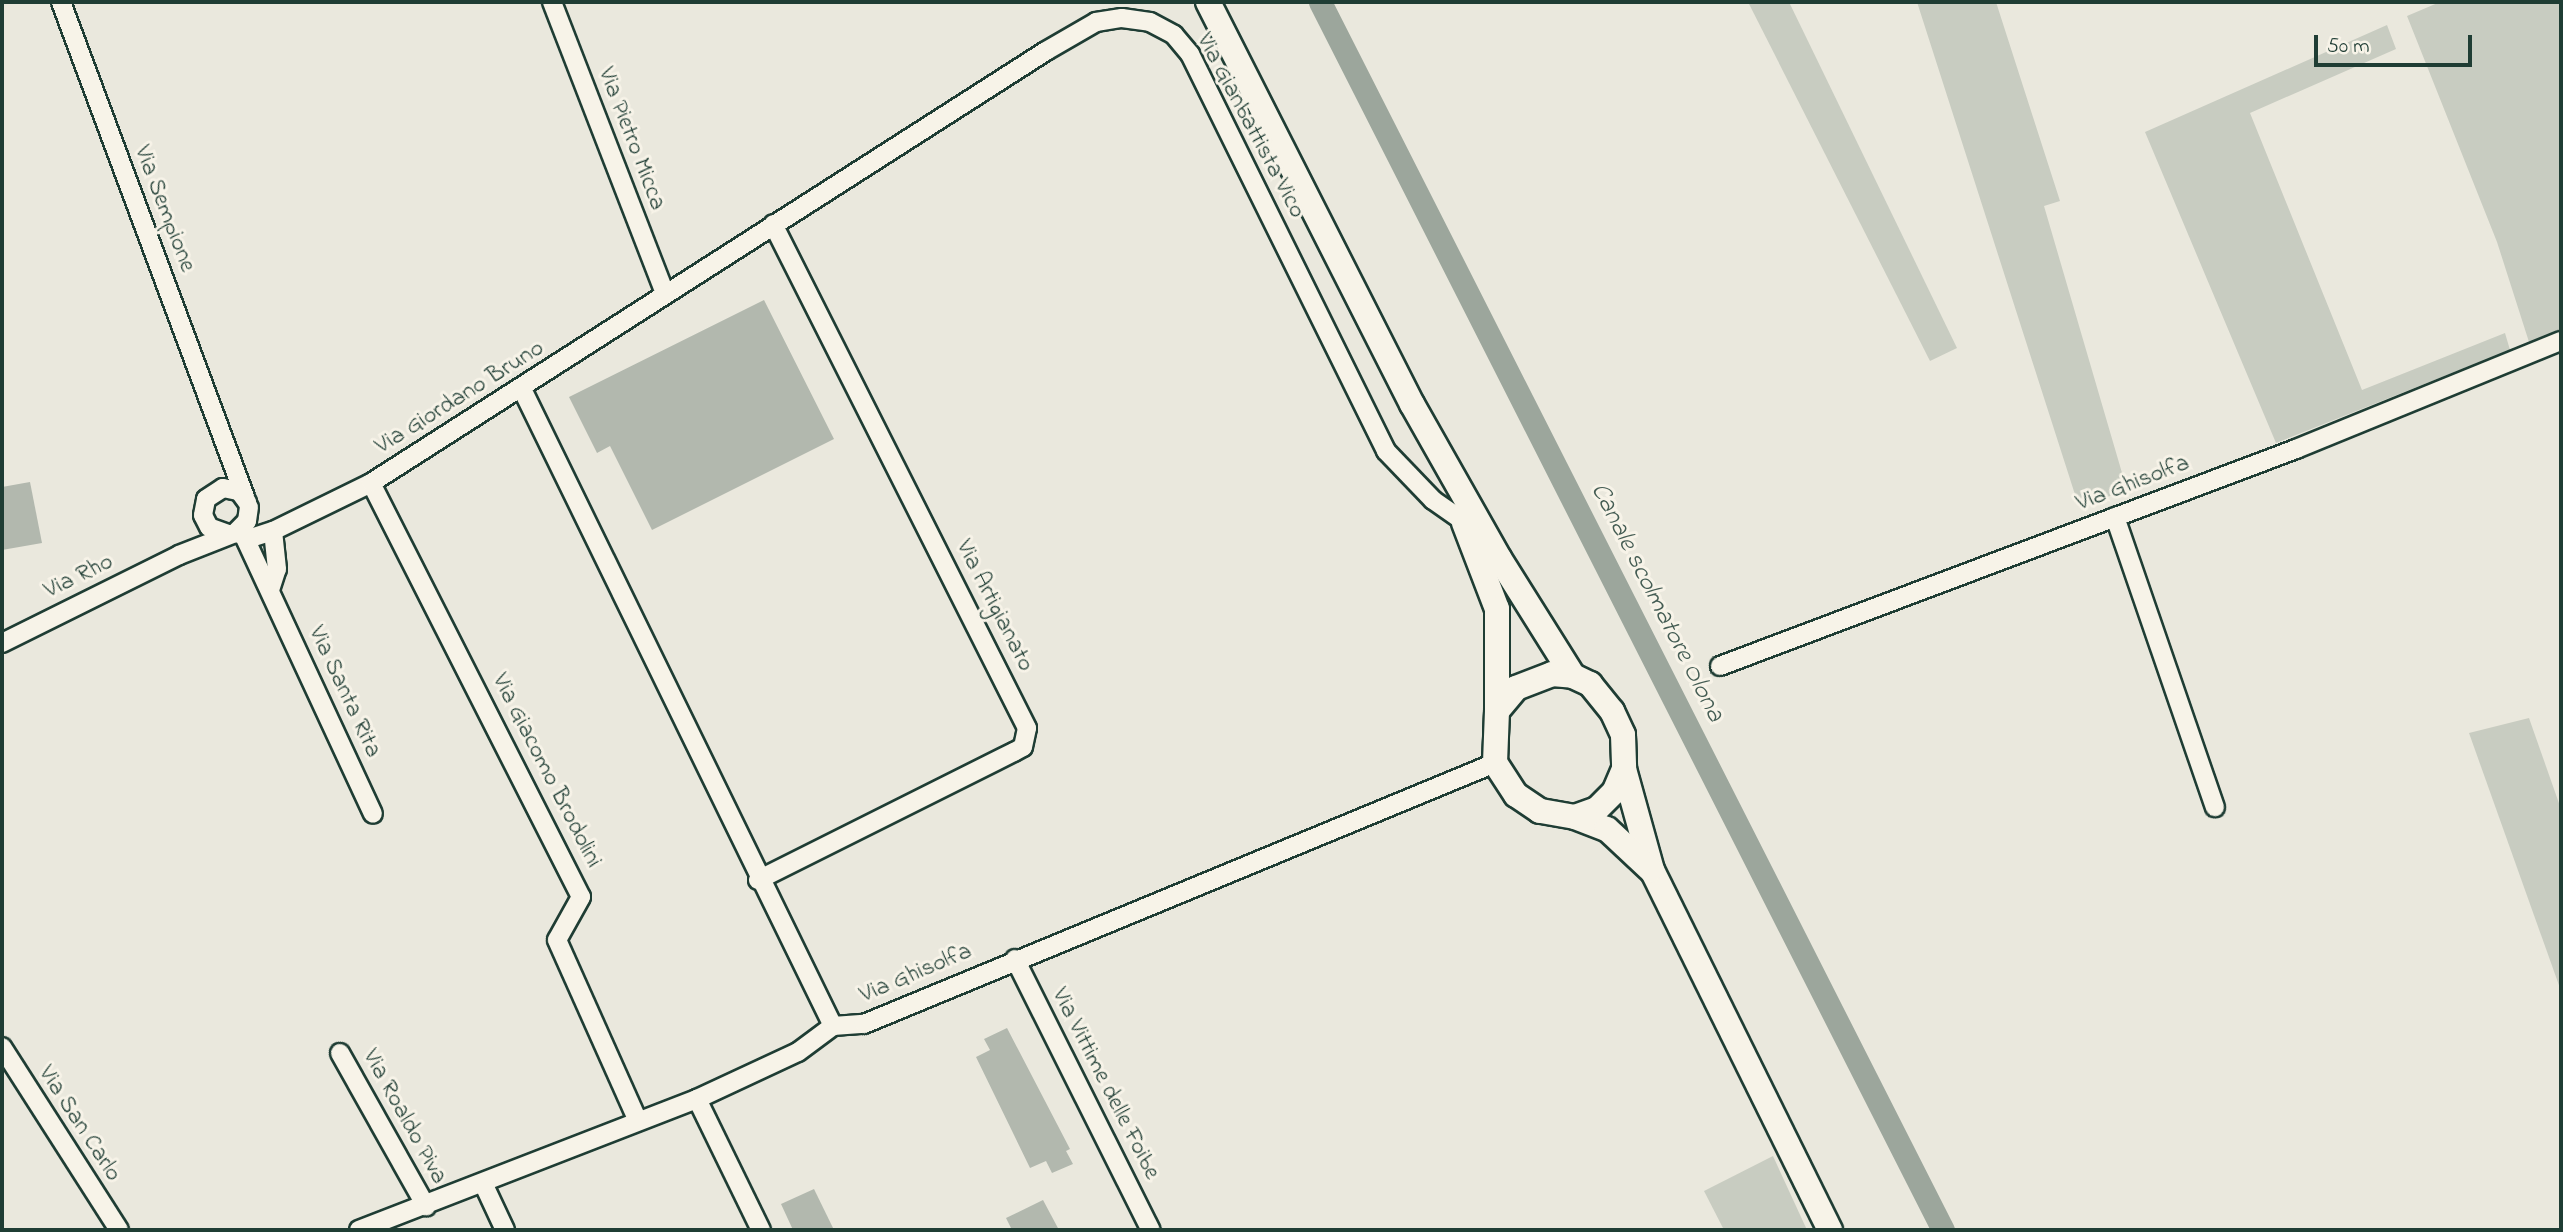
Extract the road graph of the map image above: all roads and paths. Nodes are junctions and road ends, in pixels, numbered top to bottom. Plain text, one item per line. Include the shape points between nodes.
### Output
1 (61, 2) edge
2 (552, 2) edge
3 (1208, 2) edge
4 (774, 224) junction
5 (665, 294) junction
6 (2561, 341) edge
7 (522, 389) junction
8 (1412, 404) junction
9 (224, 433) junction
10 (371, 483) junction
11 (220, 489) junction
12 (247, 502) junction
13 (2115, 517) junction
14 (205, 520) junction
15 (1463, 521) junction
16 (273, 531) junction
17 (236, 534) junction
18 (179, 555) junction
19 (270, 590) junction
20 (2, 643) edge
21 (1720, 666) dead end
22 (1573, 676) junction
23 (1497, 711) junction
24 (1495, 763) junction
25 (1624, 769) junction
26 (2215, 807) dead end
27 (373, 814) dead end
28 (1575, 817) junction
29 (1652, 870) junction
30 (758, 880) junction
31 (1015, 959) junction
32 (833, 1026) junction
33 (2, 1047) edge
34 (340, 1053) dead end
35 (696, 1099) junction
36 (638, 1121) junction
37 (482, 1183) junction
38 (426, 1206) junction
39 (117, 1229) edge
40 (359, 1230) edge
41 (505, 1230) edge
42 (761, 1230) edge
43 (1151, 1230) edge
44 (1830, 1230) edge

1 - 9 street, Via Sempione
2 - 5 street, Via Pietro Micca
3 - 8 main road
4 - 5 street, Via Gianbattista Vico
4 - 15 street, Via Gianbattista Vico via 1096,22 1122,18 1150,22 1174,34 1190,54 1386,452 1433,500
4 - 30 street, Via Artigianato via 1022,715 1027,738 1014,752
5 - 7 street, Via Giordano Bruno
6 - 13 street, Via Ghisolfa
7 - 10 street, Via Giordano Bruno
7 - 30 street
8 - 15 main road
8 - 22 main road via 1499,558
9 - 11 street, Via Sempione
9 - 12 street, Via Sempione
10 - 16 street, Via Giordano Bruno
10 - 36 street, Via Giacomo Brodolini via 582,897 557,940
11 - 12 street via 231,489
11 - 14 street via 206,499
12 - 16 street
12 - 17 street via 247,522
13 - 21 street, Via Ghisolfa
13 - 26 street
14 - 17 street via 215,531
14 - 18 street, Via Rho
15 - 23 main road via 1497,609
16 - 17 street, Via Giordano Bruno
16 - 19 street via 276,569
17 - 18 street, Via Rho
17 - 19 street, Via Santa Rita
18 - 20 street, Via Rho
19 - 27 street, Via Santa Rita
22 - 23 main road via 1531,679 1516,688
22 - 25 main road via 1590,684 1612,711 1623,735
23 - 24 main road
24 - 28 main road via 1516,795 1540,811
24 - 31 street, Via Ghisolfa
25 - 28 main road via 1614,792 1597,809
25 - 29 main road
28 - 29 main road via 1607,829
29 - 44 main road
30 - 32 street
31 - 32 street, Via Ghisolfa via 864,1024
31 - 43 street, Via Vittime delle Foibe
32 - 35 street via 798,1052
33 - 39 street, Via San Carlo
34 - 38 street, Via Roaldo Piva
35 - 36 street
35 - 42 street
36 - 37 street
37 - 38 street
37 - 41 street
38 - 40 street

